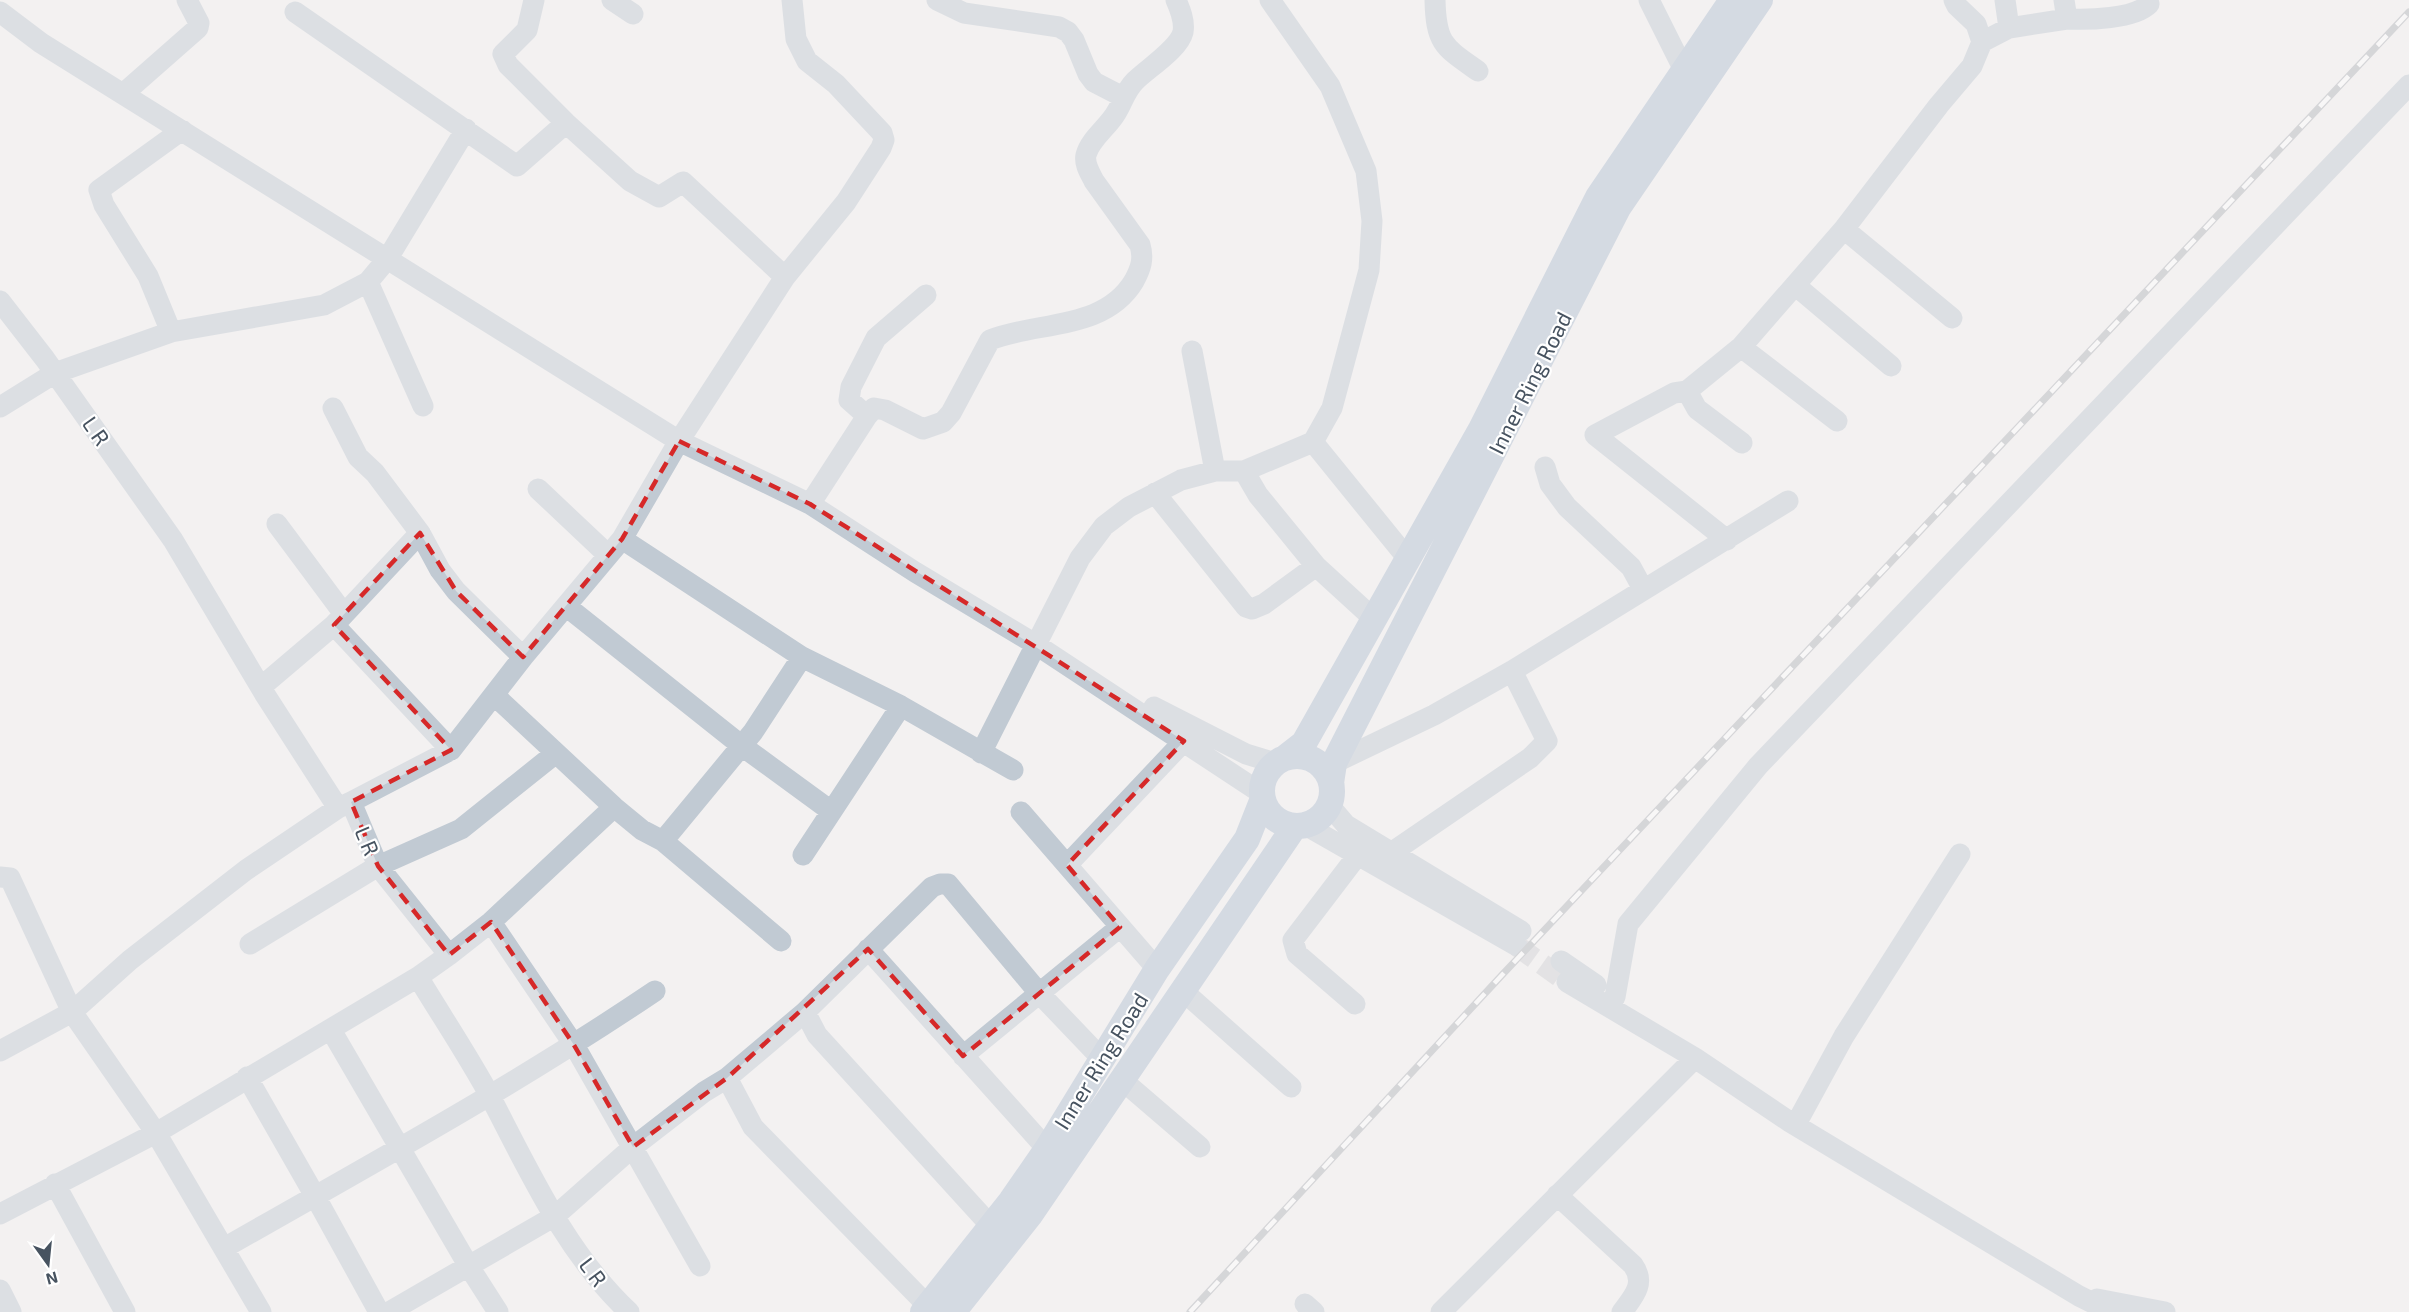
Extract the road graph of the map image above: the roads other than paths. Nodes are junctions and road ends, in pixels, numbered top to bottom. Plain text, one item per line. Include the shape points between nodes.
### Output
1 (187, 0) edge
2 (534, 0) edge
3 (612, 0) edge
4 (792, 0) edge
5 (937, 0) edge
6 (1176, 0) edge
7 (1270, 0) edge
8 (1436, 0) edge
9 (1649, 0) edge
10 (1732, 0) edge
11 (1760, 0) edge
12 (1954, 0) edge
13 (2005, 0) edge
14 (2148, 0) edge
15 (2065, 10) edge
16 (295, 12) dead end
17 (633, 14) dead end
18 (5, 24) edge
19 (2009, 28) junction
20 (1982, 42) junction
21 (1684, 70) junction
22 (1478, 71) dead end
23 (2409, 86) edge
24 (123, 94) junction
25 (1123, 97) junction
26 (566, 123) junction
27 (465, 129) junction
28 (182, 130) junction
29 (1844, 229) junction
30 (388, 258) junction
31 (785, 277) junction
32 (368, 282) junction
33 (1795, 285) junction
34 (926, 295) dead end
35 (0, 301) edge
36 (1952, 318) dead end
37 (171, 332) junction
38 (1741, 346) junction
39 (1192, 351) dead end
40 (1891, 366) dead end
41 (54, 373) junction
42 (1687, 391) junction
43 (0, 406) edge
44 (423, 406) dead end
45 (333, 408) dead end
46 (867, 416) junction
47 (1837, 421) dead end
48 (679, 441) junction
49 (1313, 442) junction
50 (1742, 443) dead end
51 (1545, 467) dead end
52 (1215, 471) junction
53 (1244, 471) junction
54 (538, 489) dead end
55 (1155, 493) junction
56 (1788, 501) dead end
57 (810, 504) junction
58 (277, 524) dead end
59 (420, 533) junction
60 (1727, 540) junction
61 (615, 547) junction
62 (1408, 559) junction
63 (1316, 566) junction
64 (1643, 589) junction
65 (566, 606) junction
66 (1374, 619) junction
67 (339, 620) junction
68 (1044, 649) junction
69 (523, 657) junction
70 (802, 657) junction
71 (1512, 671) junction
72 (261, 687) junction
73 (494, 695) junction
74 (901, 706) junction
75 (1184, 741) junction
76 (742, 746) junction
77 (451, 750) junction
78 (556, 753) junction
79 (981, 753) junction
80 (1280, 760) junction
81 (1013, 770) dead end
82 (1331, 783) junction
83 (1262, 797) junction
84 (344, 805) junction
85 (614, 807) junction
86 (831, 811) junction
87 (1021, 812) dead end
88 (1300, 826) junction
89 (663, 841) junction
90 (1391, 853) junction
91 (1960, 854) dead end
92 (802, 855) dead end
93 (1357, 856) junction
94 (1067, 865) junction
95 (378, 866) junction
96 (0, 878) edge
97 (491, 922) junction
98 (1120, 927) junction
99 (781, 941) dead end
100 (250, 944) dead end
101 (868, 950) junction
102 (449, 955) junction
103 (1561, 961) tunnel mouth
104 (1157, 969) junction
105 (418, 977) junction
106 (1567, 982) tunnel mouth
107 (655, 991) dead end
108 (1183, 991) junction
109 (1039, 993) junction
110 (1615, 997) junction
111 (1355, 1004) dead end
112 (72, 1012) junction
113 (805, 1012) junction
114 (331, 1030) junction
115 (574, 1046) junction
116 (0, 1051) edge
117 (963, 1056) junction
118 (1695, 1058) junction
119 (1103, 1060) junction
120 (247, 1077) junction
121 (727, 1078) junction
122 (1122, 1080) junction
123 (1291, 1087) dead end
124 (490, 1096) junction
125 (1793, 1123) junction
126 (156, 1133) junction
127 (1200, 1147) dead end
128 (402, 1148) junction
129 (633, 1148) junction
130 (1047, 1149) junction
131 (55, 1185) junction
132 (1557, 1195) junction
133 (315, 1196) junction
134 (0, 1214) edge
135 (555, 1216) junction
136 (991, 1226) junction
137 (224, 1248) junction
138 (468, 1265) junction
139 (700, 1266) dead end
140 (0, 1290) edge
141 (2079, 1296) junction
142 (926, 1309) edge
143 (11, 1312) edge
144 (125, 1312) edge
145 (261, 1312) edge
146 (379, 1312) edge
147 (389, 1312) edge
148 (498, 1312) edge
149 (629, 1312) edge
150 (953, 1312) edge
151 (1441, 1312) edge
152 (1622, 1312) edge
153 (2111, 1312) edge
154 (2165, 1312) edge

1 - 24 street via 198,28
2 - 26 street via 527,30 503,57
3 - 17 street
4 - 31 street via 796,39 807,61 862,110 884,140 846,202
5 - 25 street via 964,13 1059,27 1068,32 1094,82
6 - 25 street via 1183,31 1177,44 1133,82
7 - 49 street via 1330,86 1366,171 1372,221 1369,270 1332,408
8 - 22 street via 1436,26 1448,49
9 - 21 street
10 - 21 main road, Inner Ring Road
11 - 82 main road, Inner Ring Road via 1618,208
12 - 20 street via 1976,24
13 - 19 street
14 - 15 street via 2142,11 2090,20
15 - 19 street
16 - 27 street
18 - 24 street
19 - 20 street
20 - 29 street via 1972,66
21 - 62 main road, Inner Ring Road via 1598,197 1480,431
23 - 110 street via 1758,766 1628,924
24 - 28 street
25 - 46 street via 1116,114 1085,157 1094,181 1140,245 1140,270 1130,287 1109,307 1075,321 990,340 943,422 923,429 885,410 874,408
26 - 27 street via 517,166
26 - 31 street via 630,181 659,197 683,182
27 - 30 street
28 - 30 street
28 - 37 street via 99,190 148,276
29 - 33 street
29 - 36 street
30 - 32 street
30 - 48 street
31 - 48 street
32 - 37 street via 324,305
32 - 44 street
33 - 38 street
33 - 40 street
34 - 46 street via 876,338 851,387 849,400
35 - 41 street, L R
37 - 41 street
38 - 42 street
38 - 47 street
39 - 52 street
41 - 43 street
41 - 72 street, L R via 174,540
42 - 50 street via 1698,409
42 - 60 street via 1674,393 1595,435
45 - 59 street via 358,457
46 - 57 street
48 - 57 street
48 - 61 street
49 - 53 street
49 - 62 street
51 - 64 street via 1550,484 1567,507 1631,567
52 - 53 street
52 - 55 street via 1181,480
53 - 63 street via 1258,495
54 - 61 street
55 - 63 street via 1246,607 1264,604
55 - 68 street via 1104,526 1080,558
56 - 60 street
57 - 68 street
58 - 67 street
59 - 67 street
59 - 69 street via 456,591
60 - 64 street
61 - 65 street
61 - 70 street
62 - 66 main road, Inner Ring Road
63 - 66 street
64 - 71 street
65 - 69 street
65 - 76 street
66 - 80 main road, Inner Ring Road via 1304,743
67 - 72 street
67 - 77 street
68 - 75 street
68 - 79 street
68 - 80 street via 1246,754
69 - 73 street
70 - 74 street
70 - 76 street
71 - 82 street via 1434,715
71 - 90 street via 1546,741 1530,758
72 - 84 street, L R
73 - 77 street
73 - 78 street
74 - 79 street
74 - 86 street
75 - 83 street
75 - 94 street
76 - 86 street
76 - 89 street
77 - 84 street
78 - 85 street
78 - 95 street via 461,829
79 - 81 street
80 - 82 main road via 1309,758 1327,773
80 - 83 main road via 1262,782
82 - 88 main road via 1324,814
82 - 90 street via 1346,825
83 - 88 main road via 1276,820
83 - 104 main road, Inner Ring Road via 1247,839
84 - 95 street, L R
84 - 112 street via 237,877 130,960
85 - 89 street
85 - 97 street
86 - 92 street
87 - 94 street
88 - 93 street
88 - 108 main road, Inner Ring Road
89 - 99 street
90 - 93 street via 1519,938
91 - 125 street
93 - 111 street via 1293,940 1297,954
94 - 98 street
95 - 100 street
95 - 102 street, L R
96 - 112 street via 10,878
97 - 102 street
97 - 115 street
98 - 104 street
98 - 109 street
101 - 109 street via 932,887 948,885
101 - 113 street
101 - 117 street
102 - 105 street
103 - 110 street
104 - 119 main road, Inner Ring Road
105 - 114 street
105 - 124 street, L R
106 - 118 street
107 - 115 street
108 - 122 main road, Inner Ring Road
108 - 123 street
109 - 117 street
109 - 119 street
110 - 125 street
112 - 116 street
112 - 126 street
113 - 121 street
113 - 136 street via 817,1035
114 - 120 street
114 - 128 street
115 - 124 street
115 - 129 street
117 - 130 street
118 - 125 street
118 - 132 street
119 - 130 main road, Inner Ring Road
120 - 126 street
120 - 133 street
121 - 129 street
121 - 142 street via 753,1127
122 - 127 street
122 - 150 main road, Inner Ring Road via 1030,1215
124 - 128 street
124 - 135 street, L R
125 - 141 street
126 - 131 street
126 - 137 street
128 - 133 street
128 - 138 street
129 - 135 street
129 - 139 street
130 - 136 main road, Inner Ring Road
131 - 134 street
131 - 144 street
132 - 151 street
132 - 152 street via 1638,1272 1638,1289
133 - 137 street
133 - 146 street
135 - 138 street
135 - 149 street, L R via 608,1292
136 - 142 main road, Inner Ring Road
137 - 145 street
138 - 147 street
138 - 148 street
140 - 143 street
141 - 153 street
141 - 154 street

